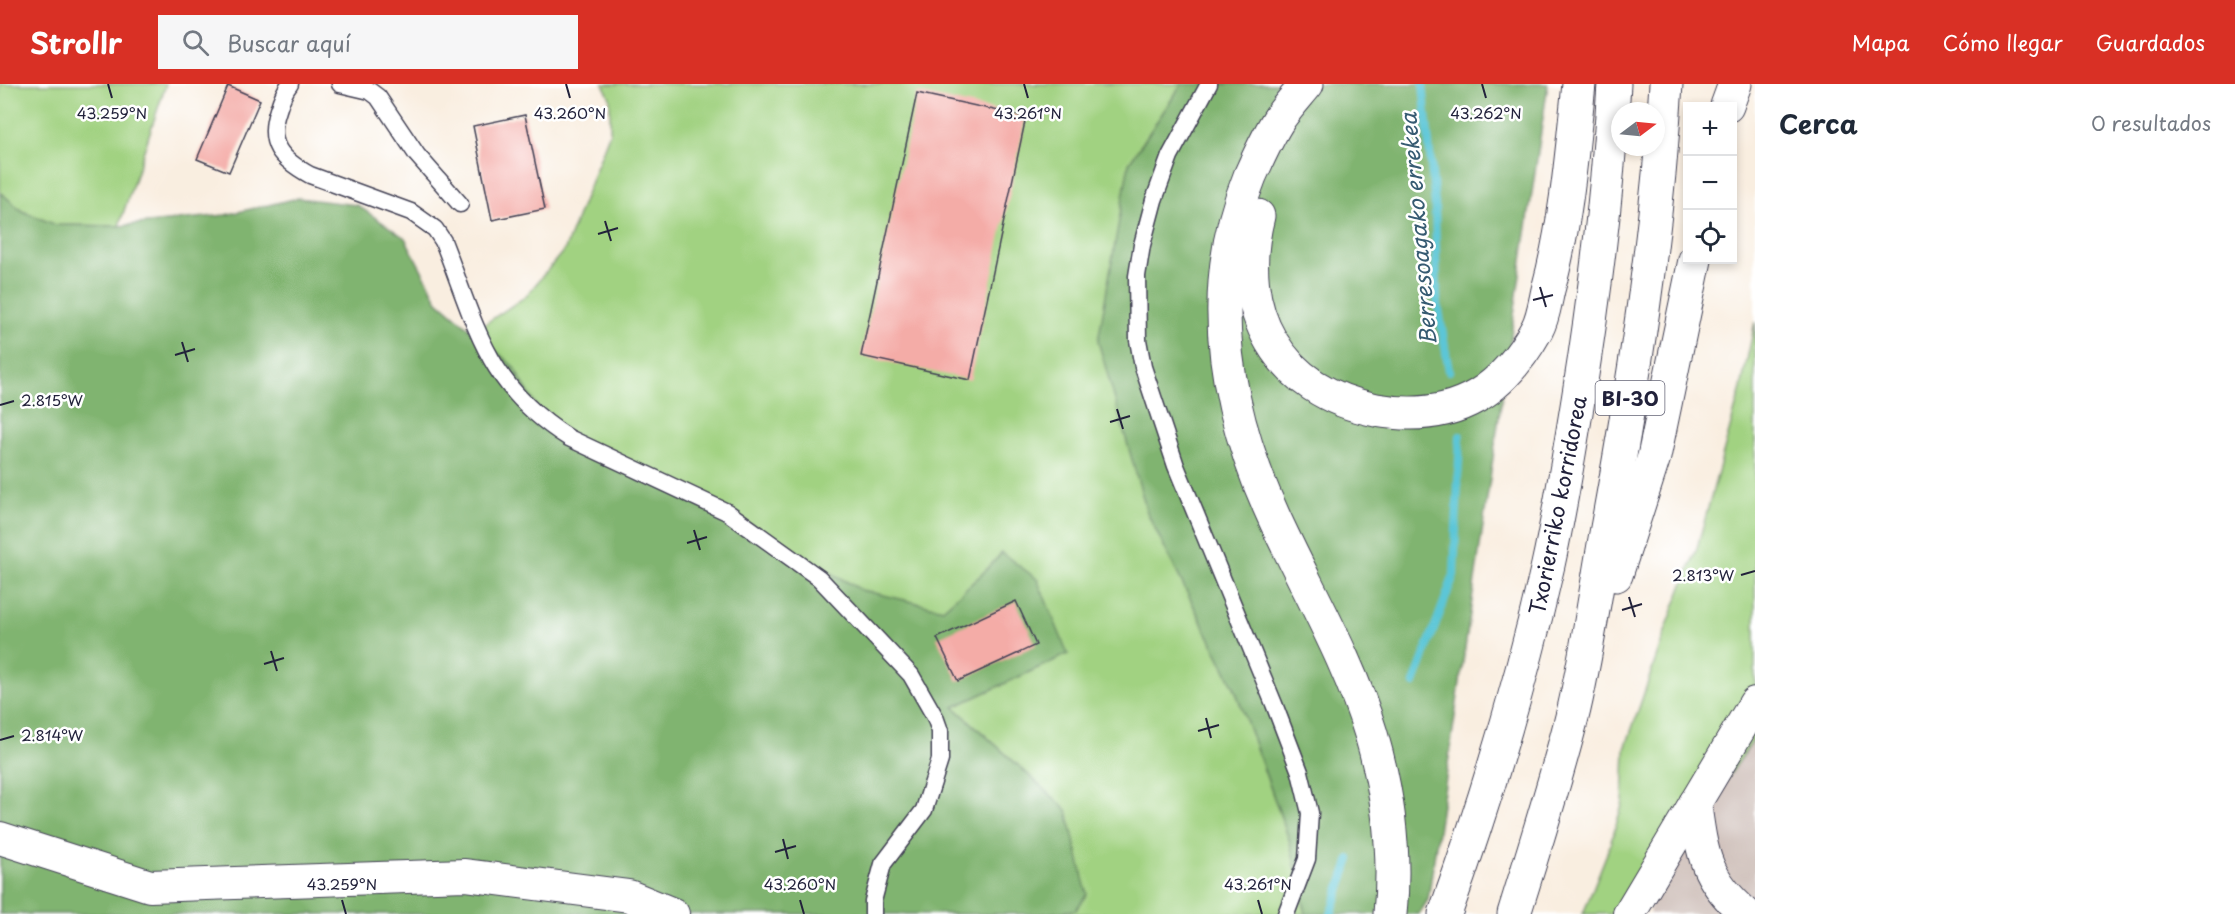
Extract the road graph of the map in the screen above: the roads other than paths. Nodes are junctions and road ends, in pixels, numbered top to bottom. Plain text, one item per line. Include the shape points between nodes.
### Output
1 (291, 84) edge
2 (340, 84) edge
3 (1209, 84) edge
4 (1309, 84) edge
5 (1579, 84) edge
6 (1614, 84) edge
7 (1666, 84) edge
8 (1735, 84) edge
9 (1728, 102) edge
10 (460, 204) dead end
11 (1694, 264) edge
12 (1755, 703) edge
13 (1574, 708) junction
14 (1695, 803) junction
15 (0, 838) edge
16 (673, 914) edge
17 (873, 914) edge
18 (1286, 914) edge
19 (1390, 914) edge
20 (1445, 914) edge
21 (1514, 914) edge
22 (1629, 914) edge
23 (1746, 914) edge

1 - 17 lane via 283,94 273,127 281,154 310,175 411,212 435,229 444,241 484,348 511,390 529,409 569,438 727,512 819,578 911,675 940,731 940,760 924,810 883,864
2 - 10 lane via 365,89 378,97 417,155
3 - 18 lane via 1170,156 1154,200 1137,276 1138,340 1143,367 1176,466 1300,772 1310,813 1307,859
4 - 5 highway via 1265,185 1254,233 1251,265 1258,311 1270,339 1303,380 1332,397 1362,407 1426,413 1476,396 1511,368 1539,326 1555,266
4 - 19 highway via 1281,116 1238,206 1227,269 1225,357 1236,413 1256,475 1340,652 1371,734 1383,780 1390,833
6 - 20 highway, Txorierriko korridorea / BI-30 via 1591,318 1548,564 1476,828
7 - 13 highway, BI-30 via 1642,325
8 - 9 highway
11 - 13 highway via 1654,457
12 - 14 street
13 - 21 highway, BI-30
14 - 22 street
14 - 23 street via 1701,848 1715,882
15 - 16 street via 150,886 465,875 628,896

